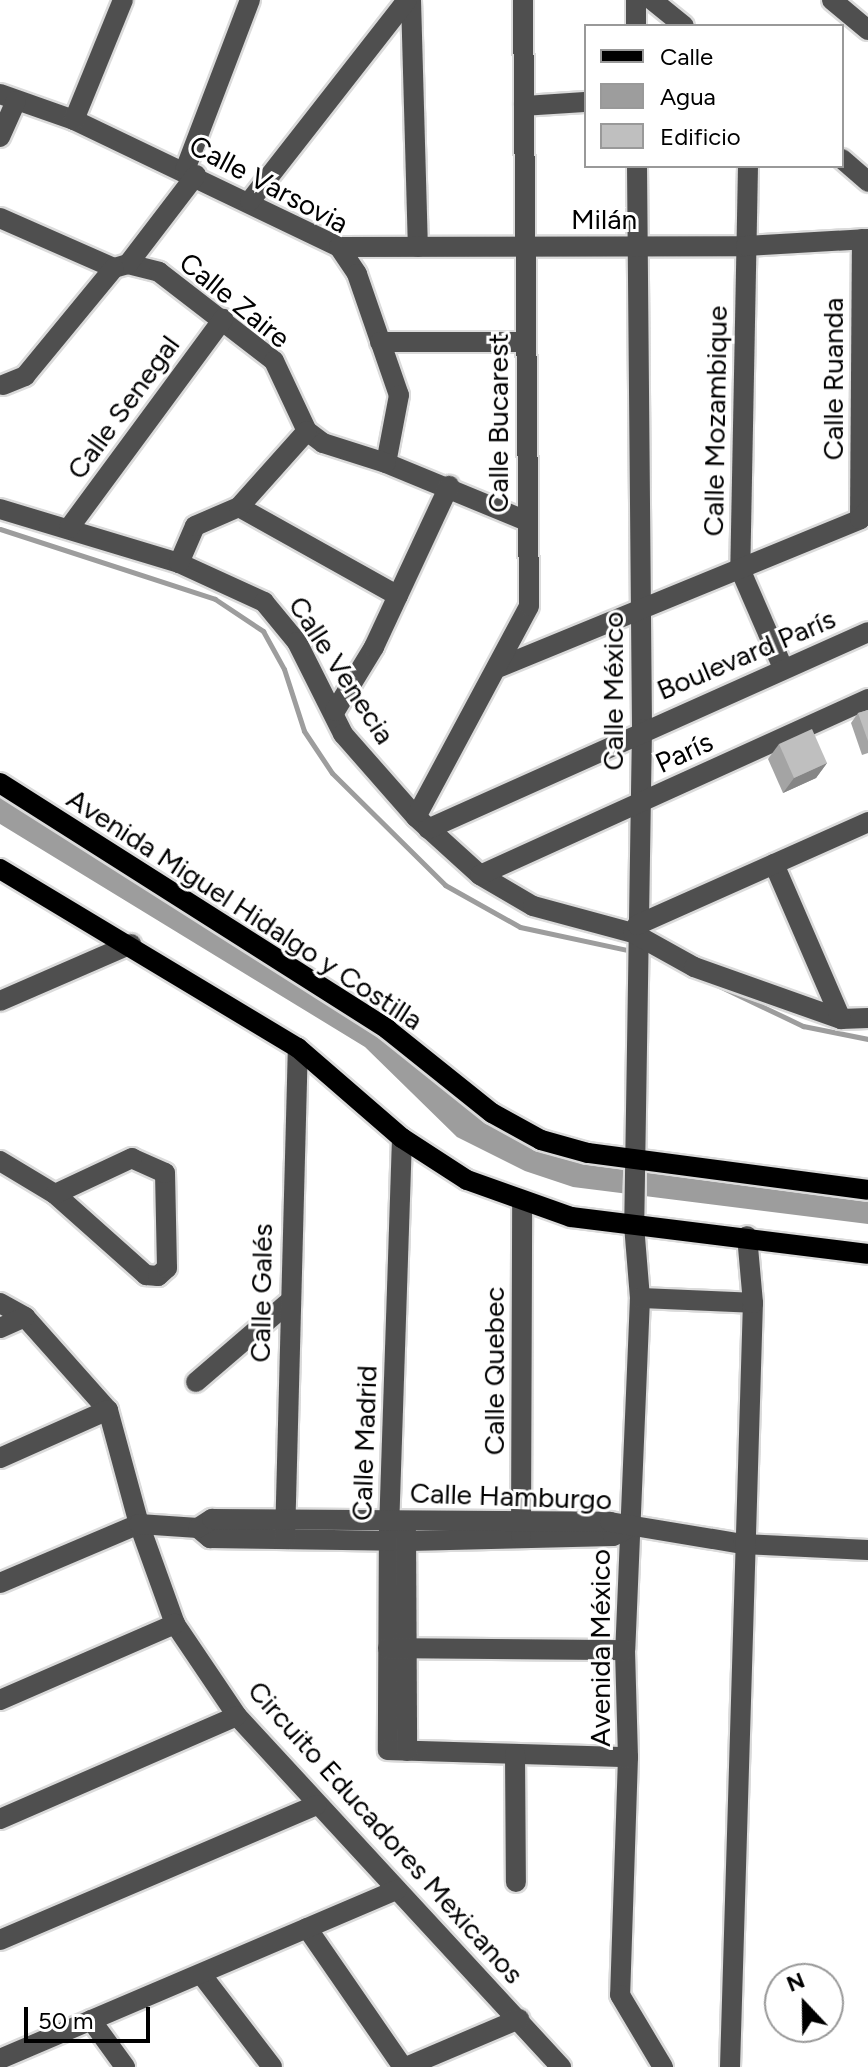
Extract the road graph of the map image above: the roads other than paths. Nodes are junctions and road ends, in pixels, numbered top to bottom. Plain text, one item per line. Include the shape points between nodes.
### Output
1 (123, 0) edge
2 (250, 0) edge
3 (409, 0) edge
4 (523, 0) edge
5 (636, 0) edge
6 (652, 0) edge
7 (832, 0) edge
8 (636, 24) edge
9 (682, 24) edge
10 (868, 30) edge
11 (8, 97) edge
12 (584, 102) edge
13 (524, 106) junction
14 (74, 120) junction
15 (0, 137) edge
16 (844, 161) edge
17 (637, 168) edge
18 (748, 168) edge
19 (190, 173) junction
20 (868, 182) edge
21 (250, 201) junction
22 (0, 218) edge
23 (865, 239) edge
24 (746, 246) junction
25 (339, 247) junction
26 (418, 247) junction
27 (525, 247) junction
28 (638, 247) junction
29 (121, 266) junction
30 (223, 319) junction
31 (380, 342) junction
32 (525, 342) junction
33 (3, 385) dead end
34 (307, 431) junction
35 (386, 463) junction
36 (449, 486) junction
37 (239, 507) junction
38 (0, 509) edge
39 (864, 514) edge
40 (527, 521) junction
41 (69, 528) junction
42 (179, 563) junction
43 (740, 569) junction
44 (398, 596) junction
45 (641, 609) junction
46 (868, 632) edge
47 (500, 667) junction
48 (783, 668) junction
49 (868, 699) edge
50 (335, 711) junction
51 (642, 729) junction
52 (0, 783) edge
53 (642, 802) junction
54 (868, 822) edge
55 (422, 823) junction
56 (774, 864) junction
57 (3, 875) edge
58 (480, 875) junction
59 (637, 934) junction
60 (131, 944) junction
61 (0, 1001) edge
62 (868, 1018) edge
63 (841, 1019) junction
64 (298, 1048) junction
65 (402, 1138) junction
66 (0, 1161) edge
67 (634, 1161) junction
68 (868, 1190) edge
69 (55, 1194) junction
70 (522, 1203) junction
71 (634, 1221) junction
72 (747, 1236) junction
73 (868, 1254) edge
74 (640, 1298) junction
75 (0, 1303) edge
76 (288, 1303) junction
77 (753, 1303) junction
78 (25, 1317) junction
79 (0, 1328) edge
80 (196, 1382) dead end
81 (108, 1410) junction
82 (0, 1458) edge
83 (285, 1518) junction
84 (139, 1524) junction
85 (198, 1528) junction
86 (629, 1529) junction
87 (521, 1530) junction
88 (398, 1531) junction
89 (868, 1532) edge
90 (285, 1539) junction
91 (743, 1544) junction
92 (860, 1550) edge
93 (0, 1583) edge
94 (175, 1624) junction
95 (398, 1648) junction
96 (625, 1650) junction
97 (0, 1700) edge
98 (237, 1716) junction
99 (515, 1754) junction
100 (628, 1757) junction
101 (316, 1805) junction
102 (0, 1819) edge
103 (516, 1882) dead end
104 (397, 1890) junction
105 (307, 1928) junction
106 (0, 1940) edge
107 (201, 1974) junction
108 (519, 2019) junction
109 (91, 2020) junction
110 (0, 2059) edge
111 (125, 2067) edge
112 (272, 2067) edge
113 (404, 2067) edge
114 (561, 2067) edge
115 (663, 2067) edge
116 (730, 2067) edge

1 - 14 street
2 - 19 street
3 - 21 street
3 - 26 street
4 - 13 street, Calle Bucarest
5 - 8 street
6 - 9 street
7 - 10 street
11 - 14 street, Calle Varsovia
11 - 15 street
12 - 13 street
13 - 27 street, Calle Bucarest
14 - 19 street, Calle Varsovia
16 - 20 street
17 - 28 street, Calle México
18 - 24 street, Calle Mozambique
19 - 21 street, Calle Varsovia
19 - 29 street
21 - 25 street, Calle Varsovia
22 - 29 street, Calle Zaire
23 - 24 street, Milán
23 - 39 street, Calle Ruanda
24 - 28 street, Milán
24 - 43 street, Calle Mozambique
25 - 26 street, Milán
25 - 31 street, Calle Varsovia via 357,274
26 - 27 street, Milán
27 - 28 street, Milán
27 - 32 street, Calle Bucarest
28 - 45 street, Calle México
29 - 30 street, Calle Zaire via 159,272
29 - 33 street via 25,376
30 - 34 street, Calle Zaire via 274,361
30 - 41 street, Calle Senegal
31 - 32 street
31 - 35 street, Calle Varsovia via 399,395
32 - 40 street, Calle Bucarest
34 - 35 street via 323,443
34 - 37 street
35 - 36 street
36 - 40 street
36 - 44 street
37 - 42 street via 195,526
37 - 44 street
38 - 41 street, Calle Venecia
39 - 43 street
40 - 47 street, Calle Bucarest via 529,606
41 - 42 street, Calle Venecia
42 - 50 street, Calle Venecia via 264,602 297,642
43 - 45 street
43 - 48 street, Calle Mozambique
44 - 50 street
45 - 47 street
45 - 51 street, Calle México
46 - 48 street, Boulevard París
47 - 55 street, Calle Bucarest
48 - 51 street, Boulevard París
49 - 53 street, París
50 - 55 street, Calle Venecia via 343,734
51 - 53 street, Calle México
51 - 55 street, Boulevard París
52 - 67 main road, Avenida Miguel Hidalgo y Costilla via 387,1029 492,1113 541,1140
53 - 58 street, París
53 - 59 street, Calle México
54 - 56 street
55 - 58 street, Calle Venecia
56 - 59 street
56 - 63 street
57 - 60 main road
58 - 59 street, Calle Venecia via 533,906
59 - 63 street, Calle Venecia via 694,967
59 - 67 street, Calle México
60 - 61 street
60 - 64 main road
62 - 63 street, Calle Venecia
64 - 65 main road
64 - 76 street, Calle Galés
65 - 70 main road via 467,1180
65 - 88 street, Calle Madrid
66 - 69 street
67 - 68 main road, Avenida Miguel Hidalgo y Costilla
67 - 71 street, Calle México
69 - 69 street via 132,1158 165,1173 167,1268 158,1276 146,1275
70 - 71 main road
70 - 87 street, Calle Quebec
71 - 72 main road
71 - 74 street, Avenida México
72 - 73 main road
72 - 77 street
74 - 77 street
74 - 86 street, Avenida México
75 - 78 street, Circuito Educadores Mexicanos
76 - 80 street
76 - 83 street, Calle Galés
77 - 91 street
78 - 79 street
78 - 81 street, Circuito Educadores Mexicanos
81 - 82 street
81 - 84 street, Circuito Educadores Mexicanos
83 - 85 street, Calle Hamburgo via 212,1519
83 - 88 street, Calle Hamburgo
83 - 90 street, Calle Galés
84 - 85 street, Calle Hamburgo
84 - 93 street
84 - 94 street, Circuito Educadores Mexicanos
85 - 90 street, Calle Hamburgo via 210,1538
86 - 87 street, Calle Hamburgo via 610,1522
86 - 91 street, Calle Hamburgo
86 - 96 street, Avenida México
87 - 88 street, Calle Hamburgo
88 - 90 street, Calle Hamburgo
88 - 95 street, Calle Madrid
89 - 92 street
91 - 92 street, Calle Hamburgo
91 - 116 street
94 - 97 street
94 - 98 street, Circuito Educadores Mexicanos
95 - 96 street
95 - 99 street, Calle Madrid via 398,1750
96 - 100 street, Avenida México
98 - 101 street, Circuito Educadores Mexicanos
98 - 102 street
99 - 100 street
99 - 103 street
100 - 115 street, Avenida México via 620,1995
101 - 104 street, Circuito Educadores Mexicanos
101 - 106 street
104 - 105 street
104 - 108 street, Circuito Educadores Mexicanos
105 - 107 street
105 - 113 street
107 - 109 street
107 - 112 street
108 - 113 street
108 - 114 street, Circuito Educadores Mexicanos
109 - 110 street
109 - 111 street

